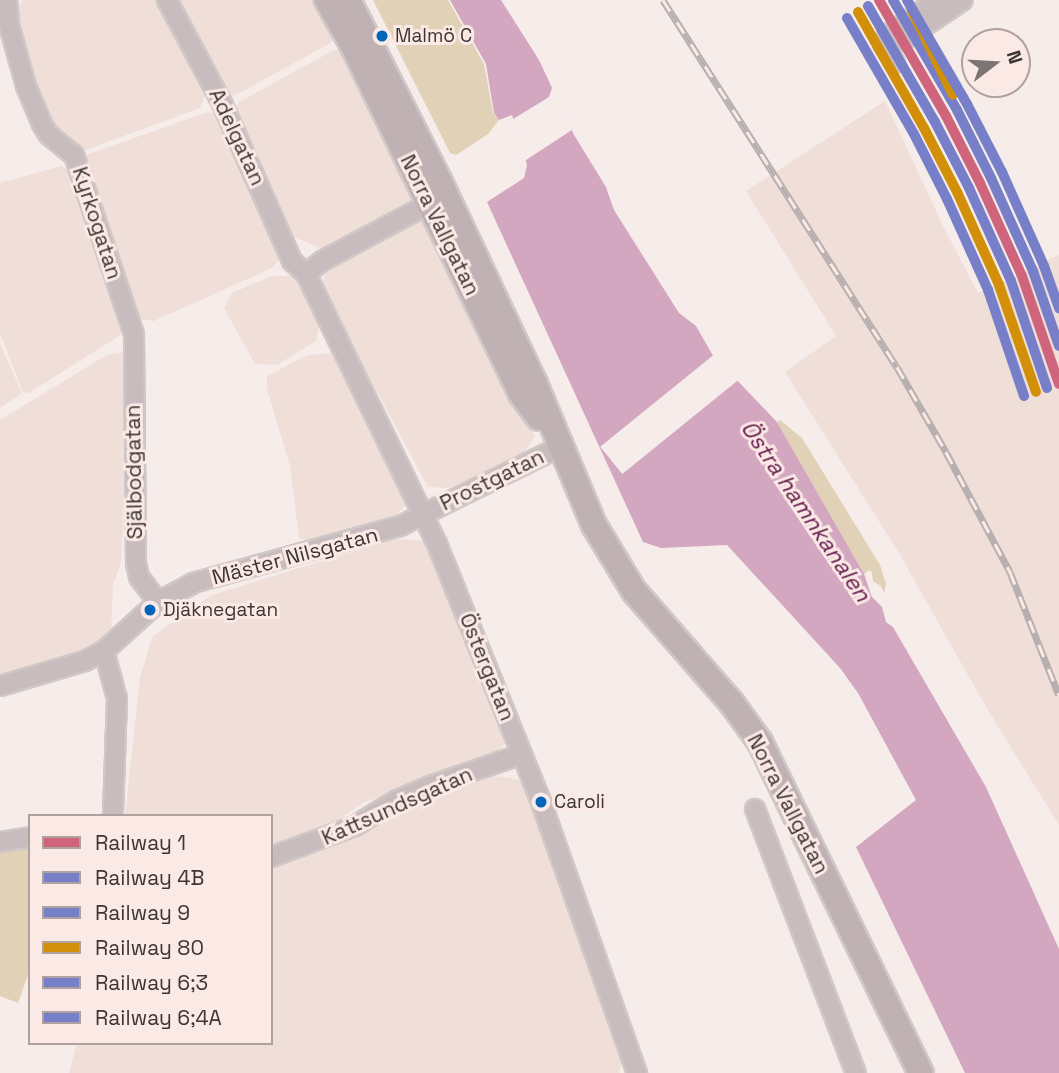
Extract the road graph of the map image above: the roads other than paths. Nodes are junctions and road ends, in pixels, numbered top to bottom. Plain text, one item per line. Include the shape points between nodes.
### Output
1 (6, 0) edge
2 (167, 0) edge
3 (327, 0) edge
4 (348, 0) edge
5 (937, 0) edge
6 (963, 0) edge
7 (890, 46) dead end
8 (895, 64) dead end
9 (438, 199) junction
10 (306, 274) junction
11 (134, 334) joint
12 (560, 447) junction
13 (423, 514) junction
14 (158, 602) junction
15 (109, 647) junction
16 (0, 686) edge
17 (522, 754) junction
18 (755, 809) dead end
19 (113, 814) edge
20 (28, 837) edge
21 (0, 842) edge
22 (273, 856) edge
23 (637, 1073) edge
24 (856, 1073) edge
25 (921, 1073) edge

1 - 11 street, Kyrkogatan via 26,86 41,124 74,155
2 - 10 street, Adelgatan via 222,103 292,261
3 - 9 main road, Norra Vallgatan
4 - 9 main road, Norra Vallgatan
5 - 8 street via 887,35 883,44
6 - 7 street
9 - 10 street
9 - 12 main road, Norra Vallgatan via 521,394
10 - 13 street, Östergatan
11 - 14 street, Själbodgatan via 136,563 139,577
12 - 13 street, Prostgatan
12 - 25 main road, Norra Vallgatan via 594,525 634,591 760,742
13 - 14 street, Mäster Nilsgatan via 353,541 193,583
13 - 17 street, Östergatan
14 - 15 street, Mäster Nilsgatan
15 - 16 street via 65,668
15 - 19 street via 117,699
17 - 22 street, Kattsundsgatan via 430,786 355,826
17 - 23 street, Östergatan
18 - 24 street, Norra Vallgatan
20 - 21 street

